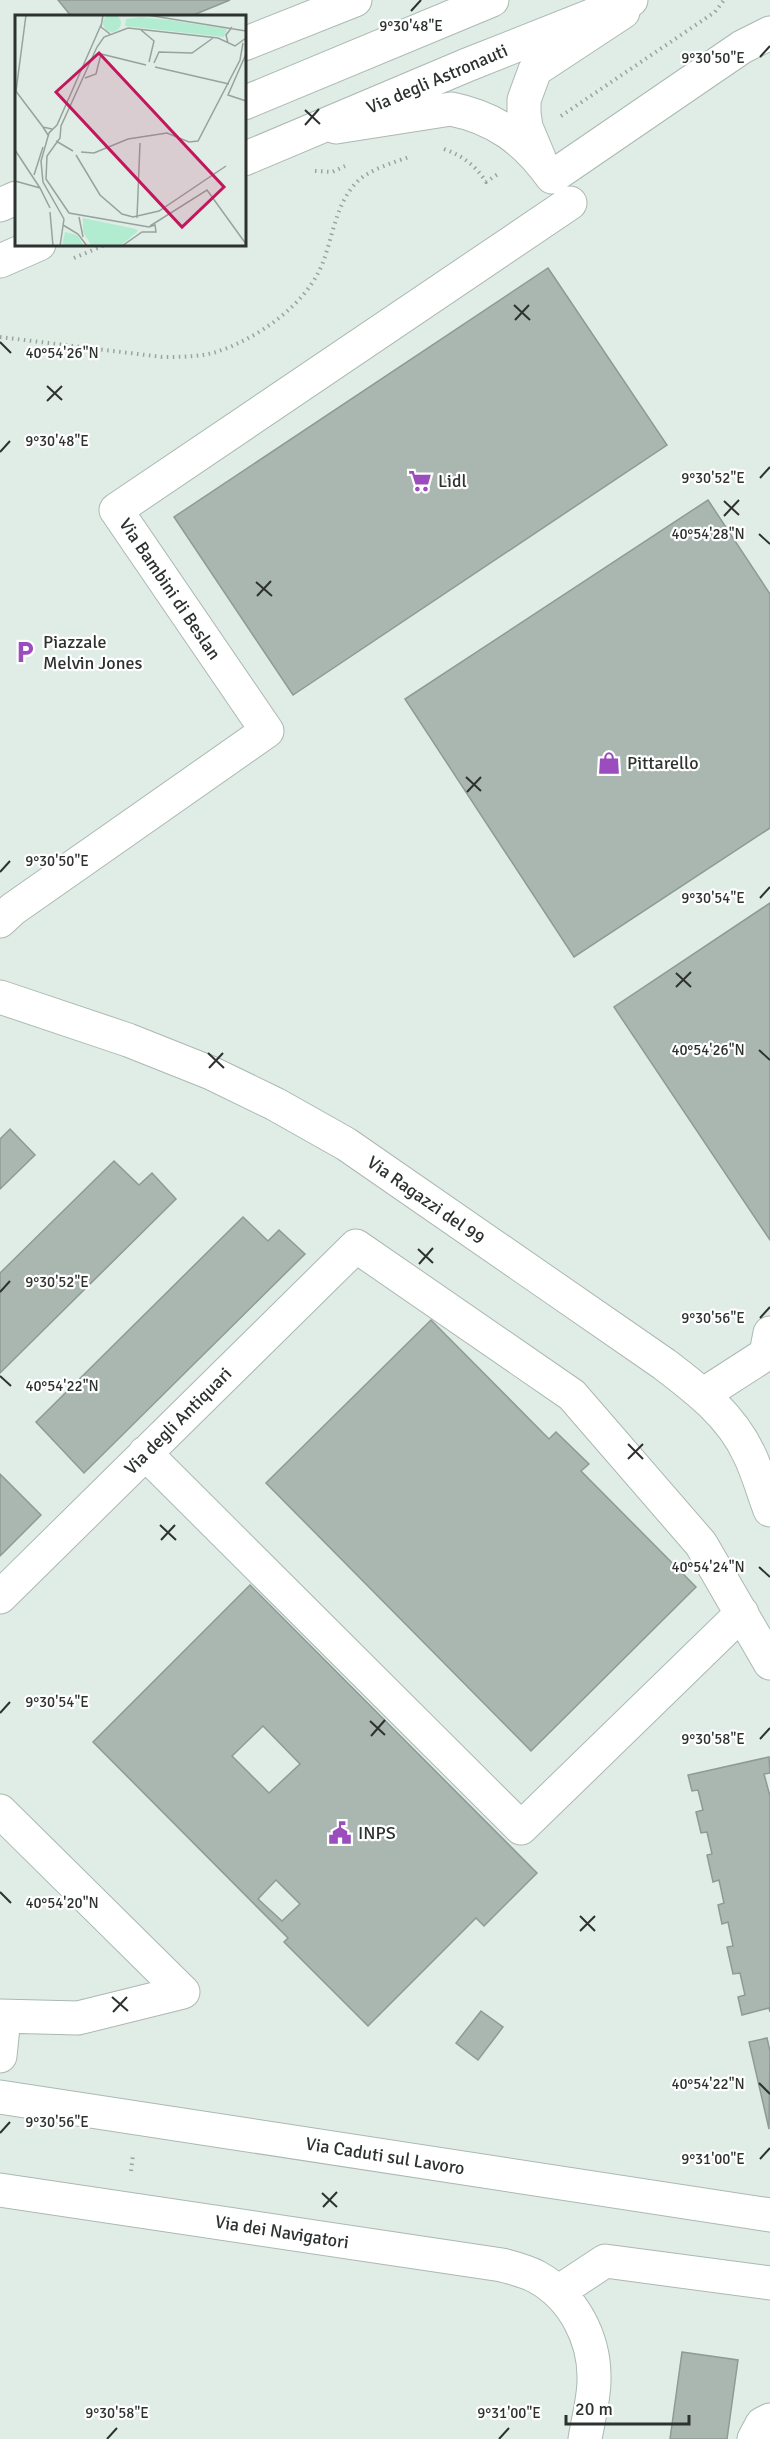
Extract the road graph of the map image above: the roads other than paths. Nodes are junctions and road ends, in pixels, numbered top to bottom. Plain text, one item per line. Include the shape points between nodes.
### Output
1 (355, 0) edge
2 (492, 0) edge
3 (631, 0) edge
4 (641, 0) edge
5 (445, 9) edge
6 (770, 33) edge
7 (246, 43) edge
8 (246, 103) edge
9 (314, 130) junction
10 (536, 156) junction
11 (246, 158) edge
12 (15, 198) edge
13 (570, 203) dead end
14 (0, 205) edge
15 (34, 246) edge
16 (0, 261) edge
17 (0, 921) edge
18 (0, 997) edge
19 (770, 1334) edge
20 (704, 1394) junction
21 (145, 1453) junction
22 (770, 1510) edge
23 (0, 1597) edge
24 (742, 1613) junction
25 (770, 1663) edge
26 (0, 1811) edge
27 (2, 2016) edge
28 (0, 2056) edge
29 (0, 2097) edge
30 (0, 2190) edge
31 (770, 2215) edge
32 (770, 2283) edge
33 (558, 2292) junction
34 (770, 2420) edge
35 (585, 2439) edge
36 (754, 2439) edge

1 - 7 street
2 - 5 street
3 - 9 street, Via degli Astronauti
4 - 10 street via 536,70 524,100 524,113
5 - 8 street
6 - 10 street via 742,47 552,177
9 - 10 street via 451,109 484,117
9 - 11 street, Via degli Astronauti
12 - 14 street
13 - 17 street, Via Bambini di Beslan via 116,510 267,731
15 - 16 street
18 - 20 street, Via Ragazzi del 99 via 211,1073 346,1144
19 - 20 street via 766,1354
20 - 22 street, Via Ragazzi del 99 via 727,1419 749,1453
21 - 23 street, Via degli Antiquari
21 - 24 street, Via degli Antiquari via 356,1245 572,1395 701,1544
21 - 24 street via 521,1828
24 - 25 street
26 - 27 street via 183,1992 78,2018
27 - 28 street
29 - 31 street, Via Caduti sul Lavoro
30 - 33 street, Via dei Navigatori via 502,2265 535,2276
32 - 33 street via 604,2261
33 - 35 street, Via dei Navigatori via 586,2332 592,2356 594,2381
34 - 36 street via 762,2424

